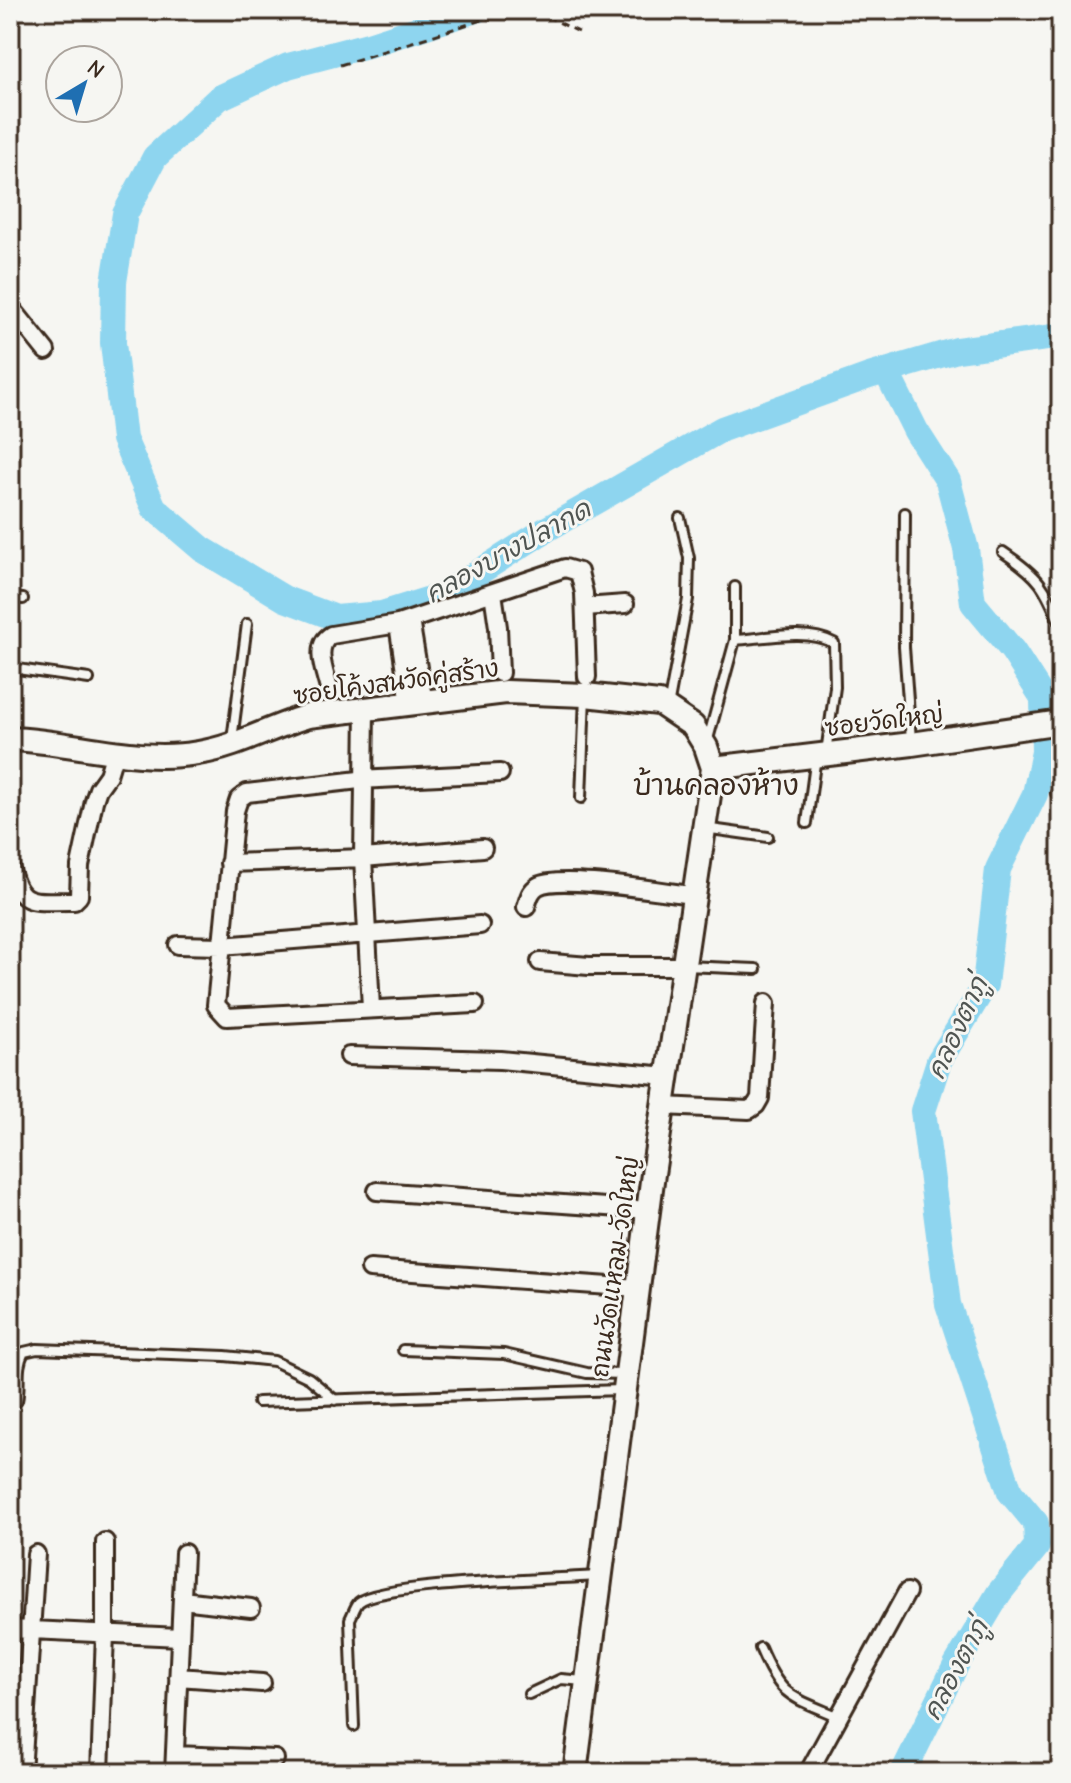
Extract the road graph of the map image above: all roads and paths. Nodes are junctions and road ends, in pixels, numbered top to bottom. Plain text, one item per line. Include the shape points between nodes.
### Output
1 (513, 10) edge
2 (534, 10) edge
3 (583, 34) dead end
4 (340, 65) dead end
5 (10, 306) edge
6 (46, 351) dead end
7 (905, 513) dead end
8 (680, 518) dead end
9 (1003, 552) dead end
10 (735, 587) dead end
11 (493, 593) junction
12 (10, 598) edge
13 (23, 599) dead end
14 (625, 604) dead end
15 (585, 607) junction
16 (404, 622) junction
17 (247, 624) dead end
18 (1061, 626) edge
19 (735, 640) junction
20 (10, 668) edge
21 (500, 673) dead end
22 (89, 679) dead end
23 (586, 686) junction
24 (329, 689) dead end
25 (417, 704) junction
26 (668, 708) junction
27 (360, 710) junction
28 (1060, 722) edge
29 (10, 739) edge
30 (912, 744) junction
31 (232, 745) junction
32 (115, 752) junction
33 (821, 755) junction
34 (709, 758) junction
35 (500, 773) dead end
36 (362, 784) junction
37 (581, 798) dead end
38 (807, 823) dead end
39 (703, 828) junction
40 (768, 837) dead end
41 (483, 848) dead end
42 (363, 858) junction
43 (229, 863) junction
44 (10, 866) edge
45 (692, 895) junction
46 (526, 907) dead end
47 (480, 925) dead end
48 (367, 935) junction
49 (178, 945) dead end
50 (221, 946) junction
51 (540, 962) dead end
52 (683, 966) junction
53 (756, 969) dead end
54 (766, 1003) dead end
55 (475, 1004) dead end
56 (371, 1008) junction
57 (349, 1056) dead end
58 (667, 1076) junction
59 (663, 1106) junction
60 (377, 1191) dead end
61 (649, 1210) junction
62 (370, 1269) dead end
63 (638, 1288) junction
64 (403, 1350) dead end
65 (626, 1382) junction
66 (335, 1400) junction
67 (258, 1402) dead end
68 (10, 1404) edge
69 (105, 1542) dead end
70 (184, 1553) dead end
71 (36, 1554) dead end
72 (600, 1576) junction
73 (907, 1592) dead end
74 (182, 1600) junction
75 (251, 1608) dead end
76 (10, 1629) edge
77 (32, 1630) junction
78 (105, 1633) junction
79 (180, 1637) junction
80 (760, 1648) dead end
81 (178, 1677) junction
82 (587, 1681) junction
83 (262, 1683) dead end
84 (529, 1694) dead end
85 (839, 1717) junction
86 (354, 1726) dead end
87 (175, 1755) junction
88 (275, 1759) dead end
89 (22, 1773) edge
90 (100, 1773) edge
91 (174, 1773) edge
92 (575, 1773) edge
93 (808, 1773) edge

1 - 4 path
2 - 3 path
5 - 6 street
7 - 30 lane via 904,647
8 - 26 lane via 689,558 688,599
9 - 18 lane via 1035,575
10 - 19 lane
11 - 15 street via 573,569 579,572
11 - 16 street
11 - 21 street
12 - 13 lane
14 - 15 street
15 - 23 street
16 - 24 street via 323,639
16 - 25 street
17 - 31 lane
19 - 33 lane via 798,635 834,643 835,687
19 - 34 lane
20 - 22 lane
23 - 25 street, ซอยโค้งสนวัดคู่สร้าง
23 - 26 street, ซอยโค้งสนวัดคู่สร้าง
23 - 37 lane
25 - 27 street, ซอยโค้งสนวัดคู่สร้าง
26 - 34 street, ซอยโค้งสนวัดคู่สร้าง via 693,726
27 - 31 street, ซอยโค้งสนวัดคู่สร้าง via 308,716
27 - 36 street
28 - 30 street, ซอยวัดใหญ่
29 - 32 street, ซอยโค้งสนวัดคู่สร้าง
30 - 33 street, ซอยวัดใหญ่
31 - 32 street, ซอยโค้งสนวัดคู่สร้าง via 148,757
32 - 44 street via 94,801 79,896 74,901 28,899 15,887
33 - 34 street, ซอยวัดใหญ่
33 - 38 lane
34 - 39 street, ถนนวัดแหลม-วัดใหญ่
35 - 36 street
36 - 42 street
36 - 43 street via 247,793 235,811
39 - 40 lane
39 - 45 street, ถนนวัดแหลม-วัดใหญ่
41 - 42 street
42 - 43 street
42 - 48 street
43 - 50 street
45 - 46 street via 566,882 540,884 531,891
45 - 52 street, ถนนวัดแหลม-วัดใหญ่
47 - 48 street
48 - 50 street
48 - 56 street
49 - 50 street
50 - 56 street via 216,1005 227,1017
51 - 52 street
52 - 53 lane
52 - 58 street, ถนนวัดแหลม-วัดใหญ่
54 - 59 street via 756,1105 749,1110
55 - 56 street
57 - 58 street via 500,1060
58 - 59 street, ถนนวัดแหลม-วัดใหญ่
59 - 61 street, ถนนวัดแหลม-วัดใหญ่
60 - 61 street
61 - 63 street, ถนนวัดแหลม-วัดใหญ่
62 - 63 street
63 - 65 street, ถนนวัดแหลม-วัดใหญ่
64 - 65 lane via 504,1354
65 - 66 lane
65 - 72 street, ถนนวัดแหลม-วัดใหญ่
66 - 67 lane
66 - 68 lane via 309,1378 274,1361 37,1349 24,1352 18,1362 20,1390
69 - 78 street
70 - 74 street
71 - 77 street
72 - 82 street, ถนนวัดแหลม-วัดใหญ่
72 - 86 lane via 422,1588 377,1594 358,1603 350,1619
73 - 85 street
74 - 75 street
74 - 79 street
76 - 77 street
77 - 78 street
77 - 89 street
78 - 79 street
78 - 90 street
79 - 81 street
80 - 85 lane via 782,1690
81 - 83 street
81 - 87 street
82 - 84 lane via 561,1679
82 - 92 street, ถนนวัดแหลม-วัดใหญ่
85 - 93 street
87 - 88 street
87 - 91 street

